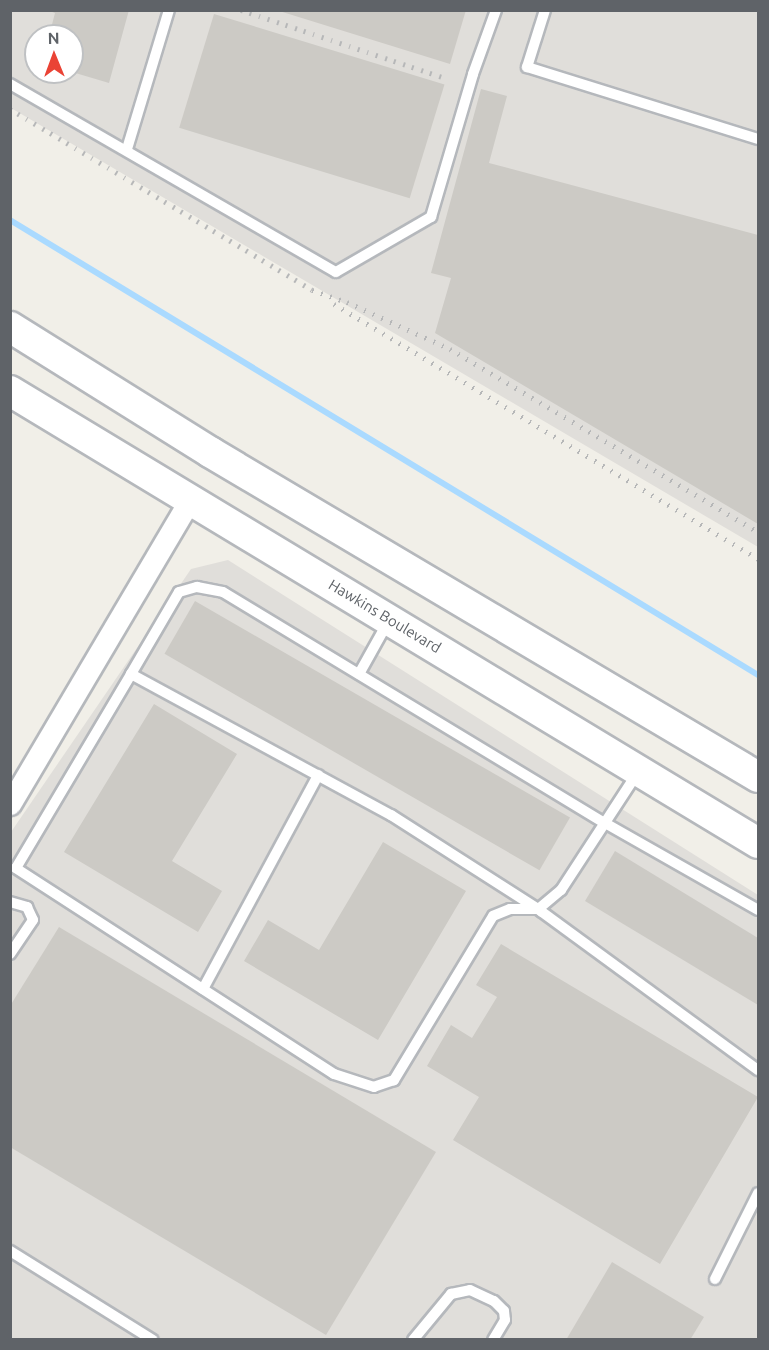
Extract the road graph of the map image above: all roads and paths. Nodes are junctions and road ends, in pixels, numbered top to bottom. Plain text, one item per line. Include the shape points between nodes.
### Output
1 (169, 10) edge
2 (496, 10) edge
3 (545, 10) edge
4 (10, 84) edge
5 (759, 139) edge
6 (127, 149) junction
7 (10, 327) edge
8 (10, 391) edge
9 (210, 452) junction
10 (191, 498) junction
11 (390, 619) junction
12 (130, 674) junction
13 (359, 674) junction
14 (639, 771) junction
15 (318, 775) junction
16 (759, 777) edge
17 (10, 804) edge
18 (605, 823) junction
19 (759, 843) edge
20 (10, 902) edge
21 (758, 908) edge
22 (538, 909) junction
23 (10, 954) edge
24 (203, 989) junction
25 (759, 1070) edge
26 (759, 1193) edge
27 (10, 1251) edge
28 (715, 1280) dead end
29 (153, 1340) edge
30 (412, 1340) edge
31 (493, 1340) edge

1 - 6 lane
2 - 6 lane via 431,217 336,272
3 - 5 lane via 527,67
4 - 6 lane
7 - 9 main road
8 - 10 main road, Hawkins Boulevard
9 - 10 main road
9 - 16 main road
10 - 11 main road, Hawkins Boulevard
10 - 17 street
11 - 13 lane
11 - 14 main road, Hawkins Boulevard
12 - 13 lane via 179,592 197,587 223,592
12 - 15 lane
12 - 24 lane via 15,868
13 - 18 lane
14 - 18 lane
14 - 19 main road, Hawkins Boulevard
15 - 22 lane via 391,815
15 - 24 lane
18 - 21 lane
18 - 22 lane via 561,890
20 - 23 lane via 27,907 33,920
22 - 24 lane via 510,909 493,915 394,1080 374,1087 334,1074
22 - 25 lane
26 - 28 lane
27 - 29 lane
30 - 31 lane via 451,1294 470,1290 494,1301 504,1311 505,1320

